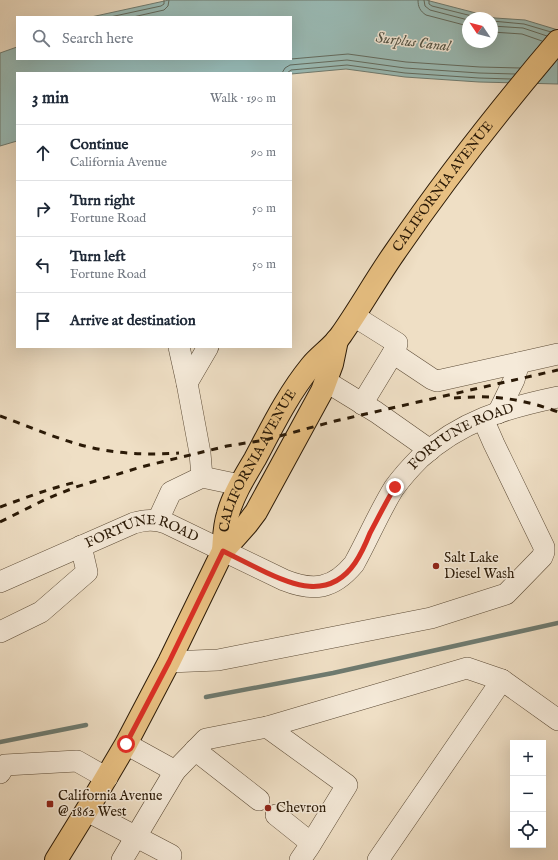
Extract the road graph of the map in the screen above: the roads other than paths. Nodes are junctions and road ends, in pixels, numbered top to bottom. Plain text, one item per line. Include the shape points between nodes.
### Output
1 (558, 41) edge
2 (354, 316) junction
3 (337, 340) junction
4 (179, 348) edge
5 (207, 348) edge
6 (393, 353) junction
7 (558, 354) edge
8 (519, 363) junction
9 (326, 382) junction
10 (187, 383) junction
11 (558, 396) edge
12 (362, 404) junction
13 (490, 416) junction
14 (430, 450) junction
15 (202, 477) junction
16 (240, 486) junction
17 (158, 520) junction
18 (81, 546) junction
19 (223, 551) junction
20 (0, 582) edge
21 (0, 632) edge
22 (169, 662) junction
23 (502, 680) junction
24 (558, 720) edge
25 (267, 727) junction
26 (126, 744) junction
27 (195, 750) junction
28 (175, 771) junction
29 (0, 773) edge
30 (107, 778) junction
31 (259, 800) dead end
32 (87, 811) junction
33 (276, 815) dead end
34 (135, 837) junction
35 (312, 843) junction
36 (56, 860) edge
37 (122, 860) edge
38 (170, 860) edge
39 (300, 860) edge
40 (378, 860) edge

1 - 2 main road, CALIFORNIA AVENUE via 449,177 395,251
2 - 3 main road, CALIFORNIA AVENUE
2 - 6 street via 397,343
3 - 9 main road, CALIFORNIA AVENUE
3 - 16 main road, CALIFORNIA AVENUE via 317,359 297,384
4 - 10 street
5 - 10 street
6 - 8 street via 437,381
6 - 12 street
7 - 8 street
8 - 13 street via 514,380
9 - 12 street
9 - 19 main road, CALIFORNIA AVENUE via 256,512
10 - 15 street
11 - 13 street, FORTUNE ROAD
12 - 14 street
13 - 14 street, FORTUNE ROAD via 463,427
13 - 22 street via 494,444 544,547 542,557 506,594 431,618 218,660
14 - 19 street, FORTUNE ROAD via 414,464 395,487 354,564 333,583 313,587 293,584
15 - 16 street
15 - 17 street via 171,492
16 - 19 main road, CALIFORNIA AVENUE via 224,528
17 - 18 street, FORTUNE ROAD via 134,524
17 - 19 street, FORTUNE ROAD
18 - 20 street, FORTUNE ROAD
18 - 21 street via 87,572 41,612
19 - 22 main road, CALIFORNIA AVENUE
22 - 26 main road, CALIFORNIA AVENUE
23 - 24 street
23 - 25 street via 467,668
23 - 40 street
25 - 27 street via 206,738
25 - 35 street via 347,784
26 - 28 street
26 - 30 main road, CALIFORNIA AVENUE
27 - 28 street
27 - 31 street
28 - 34 street
29 - 30 street via 5,765 76,761
30 - 32 main road, CALIFORNIA AVENUE
32 - 34 street
32 - 36 main road, CALIFORNIA AVENUE
33 - 35 street
34 - 37 street
34 - 38 street via 171,855
35 - 39 street

